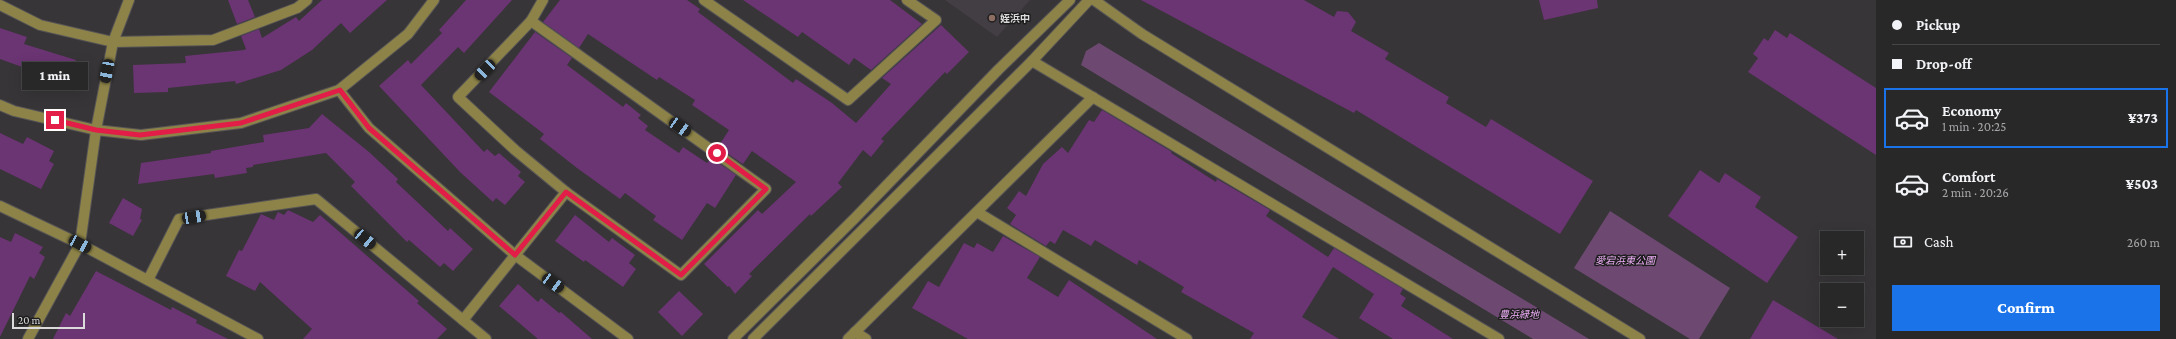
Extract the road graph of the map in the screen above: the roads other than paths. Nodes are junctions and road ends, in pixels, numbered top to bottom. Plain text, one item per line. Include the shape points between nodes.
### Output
1 (129, 0) edge
2 (307, 0) edge
3 (434, 0) edge
4 (543, 0) edge
5 (704, 0) edge
6 (907, 0) edge
7 (1070, 0) edge
8 (1089, 0) edge
9 (1094, 0) edge
10 (0, 5) edge
11 (531, 22) junction
12 (113, 42) junction
13 (1032, 60) junction
14 (340, 90) junction
15 (1093, 97) junction
16 (0, 105) edge
17 (96, 130) junction
18 (566, 192) junction
19 (0, 206) edge
20 (977, 212) junction
21 (80, 244) junction
22 (515, 255) junction
23 (148, 280) junction
24 (463, 320) junction
25 (852, 336) edge
26 (28, 339) edge
27 (258, 339) edge
28 (486, 339) edge
29 (628, 339) edge
30 (733, 339) edge
31 (753, 339) edge
32 (866, 339) edge
33 (1187, 339) edge
34 (1498, 339) edge
35 (1640, 339) edge

1 - 12 street
2 - 12 street via 297,8 213,40
3 - 14 street via 408,34
4 - 11 street
5 - 6 street via 848,100 936,20
7 - 30 street
8 - 13 street
9 - 35 street via 1142,34
10 - 12 street via 40,25
11 - 18 street via 458,97 515,150
11 - 18 street via 766,189 681,275
12 - 17 street
13 - 15 street
13 - 31 street
14 - 17 street via 241,123 140,135
14 - 22 street via 369,128
15 - 20 street
15 - 34 street
16 - 17 street via 14,111
17 - 21 street
18 - 22 street
19 - 21 street
20 - 25 street
20 - 33 street
21 - 23 street
21 - 26 street
22 - 24 street
22 - 29 street
23 - 24 street via 179,219 316,199
23 - 27 street
24 - 28 street
25 - 32 street

